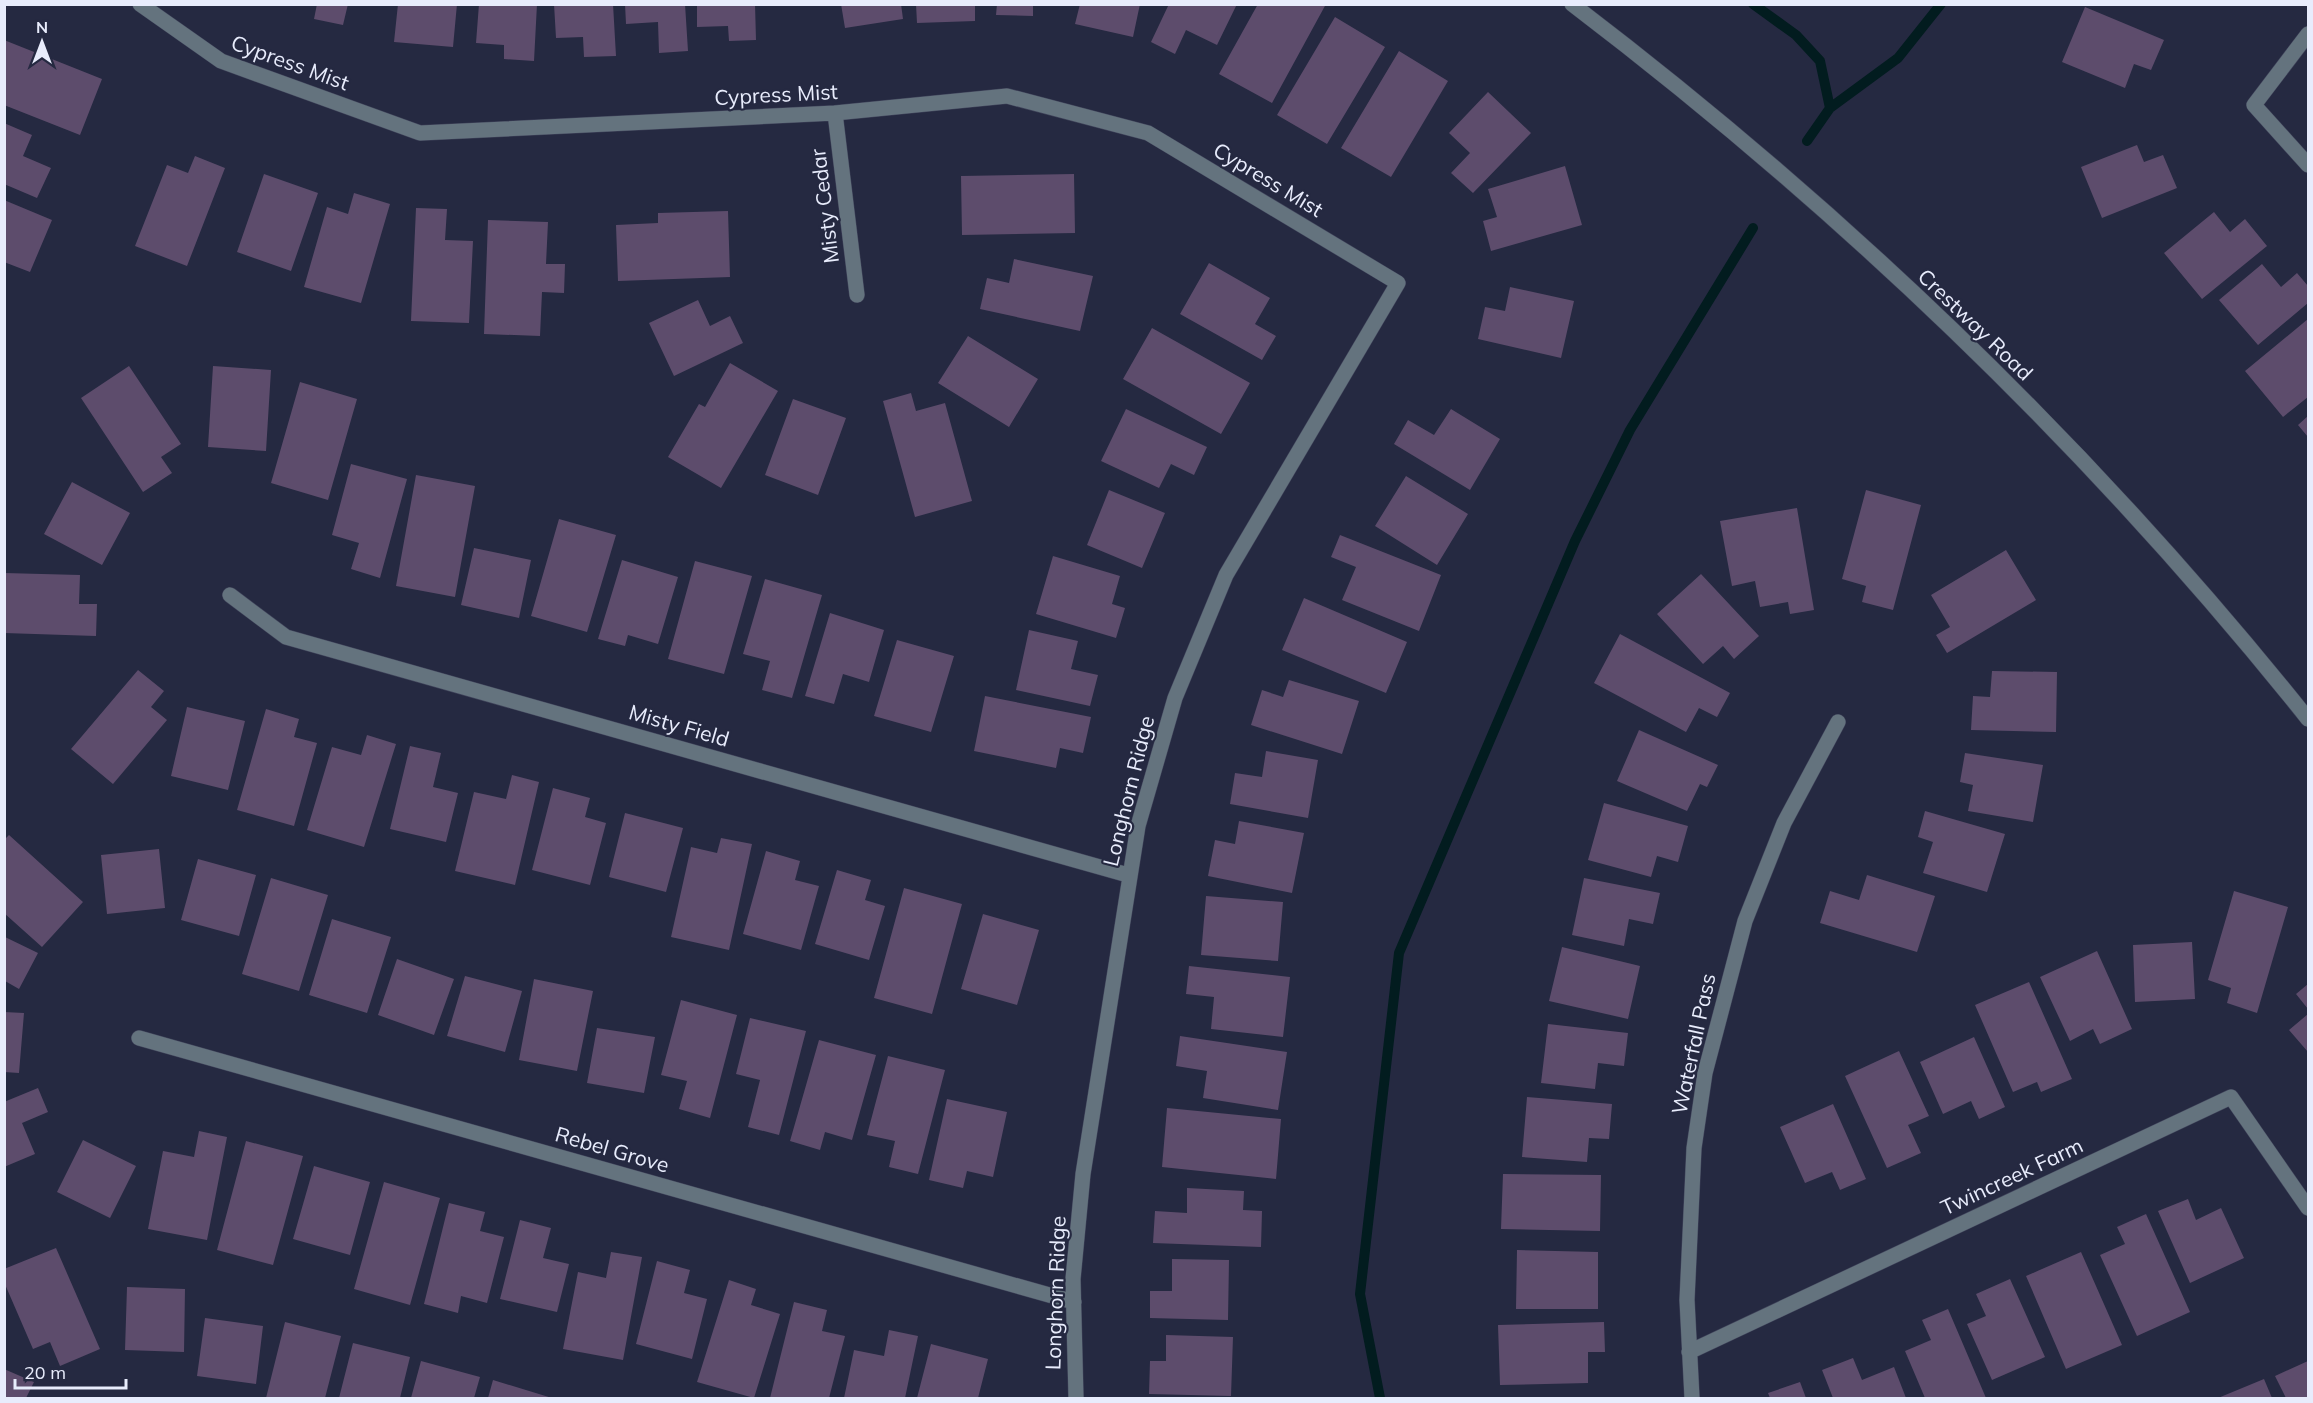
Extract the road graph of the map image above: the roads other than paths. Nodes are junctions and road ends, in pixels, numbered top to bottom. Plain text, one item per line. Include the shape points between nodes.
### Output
1 (140, 4) edge
2 (1572, 4) edge
3 (2308, 34) edge
4 (836, 113) junction
5 (2308, 165) edge
6 (1398, 283) joint
7 (857, 295) dead end
8 (230, 595) dead end
9 (2308, 719) edge
10 (1838, 722) dead end
11 (1128, 875) junction
12 (139, 1038) dead end
13 (2308, 1208) edge
14 (1074, 1302) junction
15 (1689, 1352) junction
16 (1076, 1398) edge
17 (1692, 1398) edge

1 - 4 street, Cypress Mist via 221,61 420,132
2 - 9 street, Crestway Road via 1676,84 1858,241 2067,442 2234,626
3 - 5 street via 2254,105
4 - 6 street, Cypress Mist via 1006,96 1148,132
4 - 7 street, Misty Cedar
6 - 11 street, Longhorn Ridge via 1226,575 1175,698
8 - 11 street, Misty Field via 286,637
10 - 15 street, Waterfall Pass via 1784,823 1745,921 1705,1073 1694,1148 1687,1300
11 - 14 street, Longhorn Ridge via 1083,1174
12 - 14 street, Rebel Grove
13 - 15 street, Twincreek Farm via 2231,1097
14 - 16 street, Longhorn Ridge
15 - 17 street, Waterfall Pass

